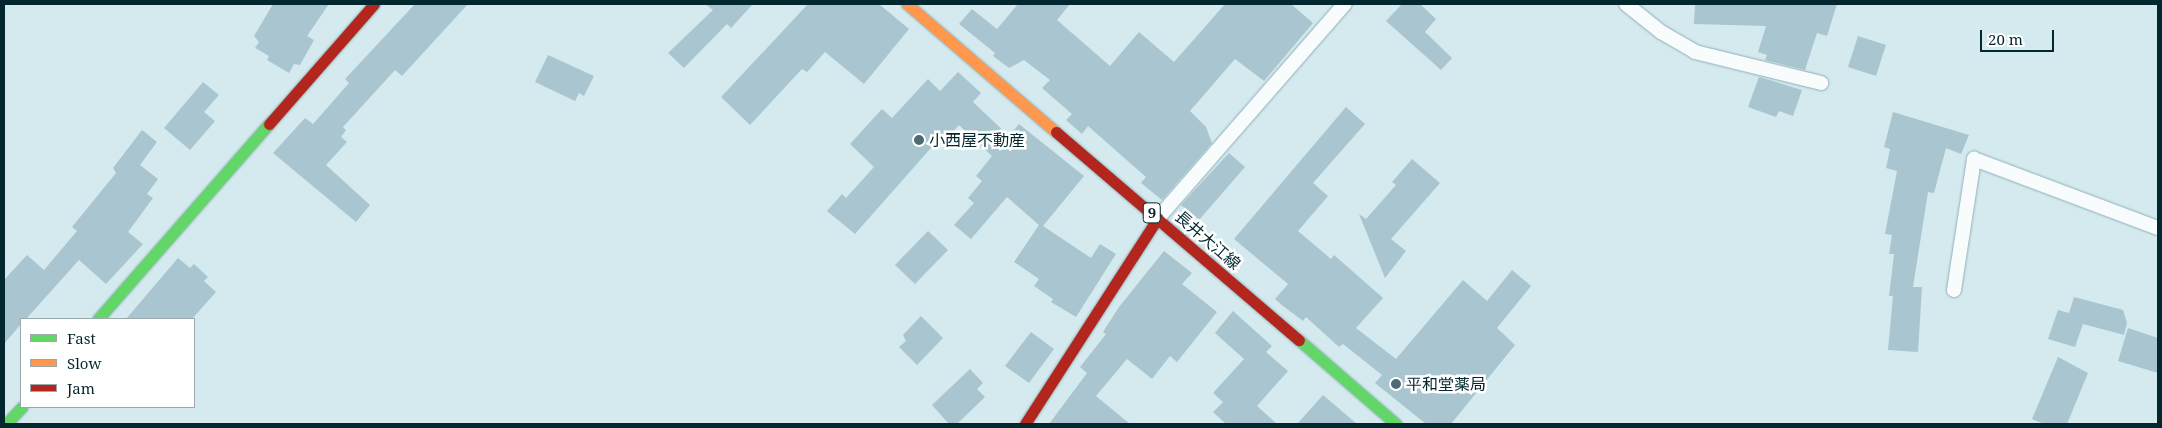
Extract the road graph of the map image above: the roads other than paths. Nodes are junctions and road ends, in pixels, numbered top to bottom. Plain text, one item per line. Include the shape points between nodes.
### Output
1 (374, 4) edge
2 (907, 4) edge
3 (1345, 4) edge
4 (1626, 4) edge
5 (1821, 83) dead end
6 (1158, 218) junction
7 (2158, 228) edge
8 (1954, 290) dead end
9 (99, 318) edge
10 (21, 408) edge
11 (6, 424) edge
12 (1025, 424) edge
13 (1396, 424) edge

1 - 9 street
2 - 6 street, 長井大江線 / 9
3 - 6 lane
4 - 5 lane via 1661,32 1695,52
6 - 12 street
6 - 13 street, 長井大江線 / 9
7 - 8 lane via 1974,159
10 - 11 street

